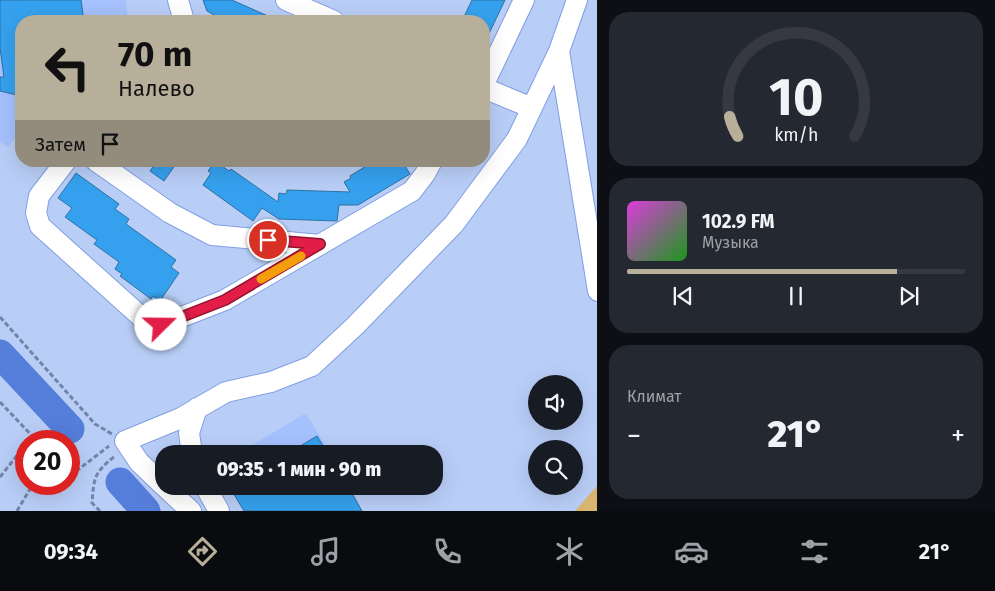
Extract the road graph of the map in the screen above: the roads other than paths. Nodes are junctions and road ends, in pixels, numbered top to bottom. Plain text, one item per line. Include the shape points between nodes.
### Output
1 (178, 0) edge
2 (286, 0) edge
3 (524, 0) edge
4 (577, 0) edge
5 (182, 15) edge
6 (320, 15) edge
7 (560, 51) junction
8 (490, 71) edge
9 (490, 90) edge
10 (532, 108) junction
11 (61, 167) edge
12 (105, 167) edge
13 (429, 167) edge
14 (320, 244) junction
15 (595, 262) edge
16 (597, 281) edge
17 (197, 408) junction
18 (191, 445) edge
19 (155, 477) edge
20 (174, 495) edge
21 (210, 495) edge
22 (191, 511) edge
23 (219, 511) edge

1 - 5 street
2 - 6 street
3 - 8 street
4 - 7 street
7 - 10 street
7 - 15 street
9 - 10 street
10 - 17 street via 517,139 454,224 356,326 312,366 271,382 226,392
11 - 14 street via 39,196 36,213 40,226 149,324 161,325 225,300
12 - 14 street via 170,213 212,235
13 - 14 street via 412,191
15 - 16 street
17 - 18 street via 189,433
17 - 19 street via 120,445
20 - 22 street
21 - 23 street

